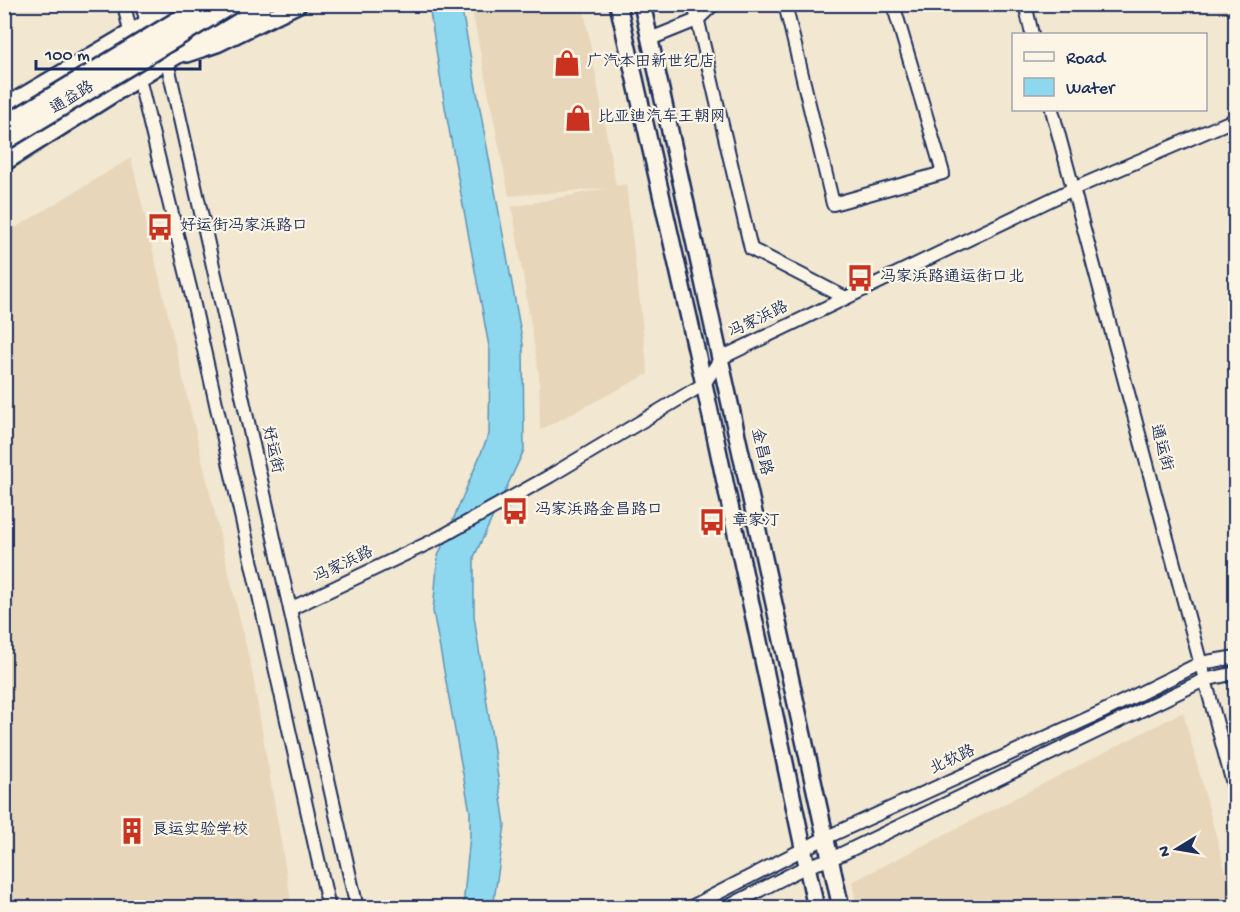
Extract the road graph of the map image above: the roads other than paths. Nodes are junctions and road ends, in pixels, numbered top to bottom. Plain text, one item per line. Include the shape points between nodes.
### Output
1 (124, 4) edge
2 (141, 4) edge
3 (163, 4) edge
4 (174, 4) edge
5 (181, 4) edge
6 (204, 4) edge
7 (233, 4) edge
8 (250, 4) edge
9 (264, 4) edge
10 (299, 4) edge
11 (618, 4) edge
12 (642, 4) edge
13 (694, 4) edge
14 (714, 4) edge
15 (784, 4) edge
16 (893, 4) edge
17 (1025, 4) edge
18 (697, 20) junction
19 (146, 22) junction
20 (131, 32) junction
21 (1032, 33) edge
22 (650, 39) junction
23 (167, 61) junction
24 (139, 79) junction
25 (4, 107) edge
26 (1052, 111) edge
27 (1236, 119) edge
28 (4, 125) edge
29 (4, 142) edge
30 (4, 163) edge
31 (1073, 189) junction
32 (846, 298) junction
33 (721, 358) junction
34 (704, 384) junction
35 (290, 609) junction
36 (1236, 657) edge
37 (1201, 663) junction
38 (1236, 673) edge
39 (1204, 681) junction
40 (1236, 795) edge
41 (825, 838) junction
42 (805, 849) junction
43 (831, 859) junction
44 (807, 866) junction
45 (329, 908) edge
46 (357, 908) edge
47 (689, 908) edge
48 (725, 908) edge
49 (816, 908) edge
50 (841, 908) edge

1 - 20 street
2 - 19 street, 好运街
3 - 19 main road
4 - 19 highway
5 - 19 main road, 通益路
6 - 28 highway, bridge
7 - 29 highway, bridge
8 - 23 main road, 通益路
9 - 23 highway
10 - 23 main road via 217,44
11 - 34 main road
12 - 22 main road, 金昌路
13 - 18 street
14 - 18 street
15 - 16 street via 833,204 943,174
17 - 21 street
18 - 22 street
18 - 32 street via 751,249
19 - 20 main road, 通益路
19 - 23 street, 好运街
20 - 24 street
20 - 25 main road, 通益路
22 - 33 main road, 金昌路
23 - 24 main road, 通益路
23 - 35 street, 好运街
24 - 30 main road, 通益路
24 - 45 street
26 - 31 street, 通运街
27 - 31 street, 冯家浜路
31 - 32 street, 冯家浜路
31 - 37 street, 通运街
32 - 33 street, 冯家浜路
33 - 34 street, 冯家浜路
33 - 41 main road, 金昌路
34 - 35 street, 冯家浜路 via 439,538
34 - 42 main road
35 - 46 street, 好运街
36 - 37 street, 北软路
37 - 39 street, 通运街
37 - 41 street, 北软路
38 - 39 street
39 - 40 street, 通运街
39 - 43 street
41 - 42 street, 北软路
41 - 43 main road, 金昌路
42 - 44 main road
42 - 47 street, 北软路
43 - 44 street
43 - 50 main road, 金昌路
44 - 48 street
44 - 49 main road

